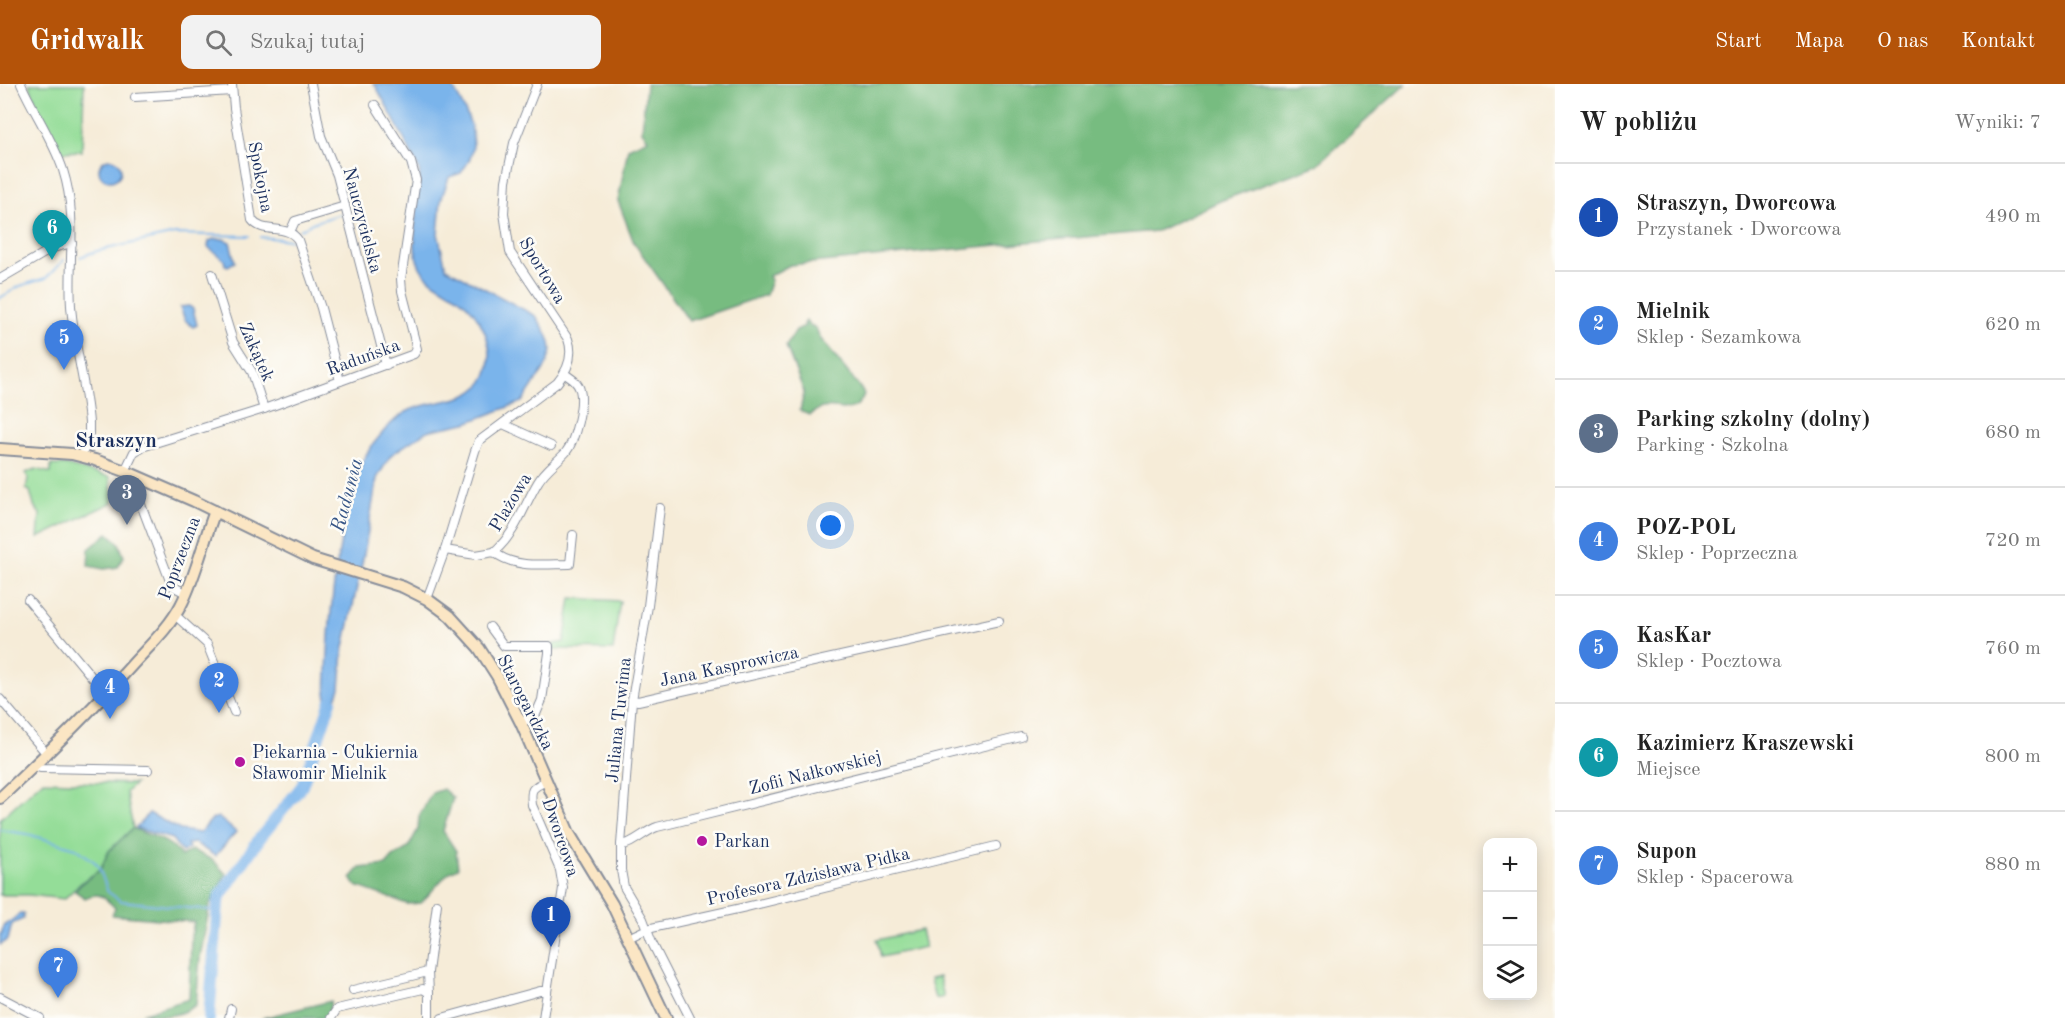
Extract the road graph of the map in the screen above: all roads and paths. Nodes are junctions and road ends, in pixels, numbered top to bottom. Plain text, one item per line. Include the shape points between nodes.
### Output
1 (21, 84) edge
2 (311, 84) edge
3 (537, 84) edge
4 (232, 87) edge
5 (135, 97) dead end
6 (377, 108) dead end
7 (345, 206) junction
8 (290, 232) junction
9 (72, 243) junction
10 (212, 274) dead end
11 (0, 279) edge
12 (386, 365) junction
13 (565, 374) junction
14 (340, 381) junction
15 (264, 409) junction
16 (503, 424) junction
17 (551, 446) dead end
18 (0, 449) edge
19 (82, 457) junction
20 (125, 471) junction
21 (118, 495) dead end
22 (660, 508) dead end
23 (214, 511) junction
24 (573, 535) dead end
25 (445, 550) junction
26 (494, 552) junction
27 (186, 593) junction
28 (427, 599) junction
29 (28, 600) dead end
30 (175, 615) junction
31 (999, 621) dead end
32 (490, 627) dead end
33 (106, 694) junction
34 (0, 699) edge
35 (632, 700) junction
36 (234, 712) dead end
37 (521, 723) junction
38 (1021, 737) dead end
39 (48, 753) junction
40 (36, 764) junction
41 (148, 771) dead end
42 (546, 782) junction
43 (0, 798) edge
44 (621, 845) junction
45 (996, 846) dead end
46 (436, 904) dead end
47 (647, 929) junction
48 (628, 938) junction
49 (428, 972) junction
50 (353, 990) dead end
51 (547, 991) junction
52 (429, 993) junction
53 (0, 998) edge
54 (231, 1009) dead end
55 (40, 1018) edge
56 (229, 1018) edge
57 (331, 1018) edge
58 (429, 1018) edge
59 (442, 1018) edge
60 (543, 1018) edge
61 (666, 1018) edge
62 (690, 1018) edge

1 - 9 street via 63,169 71,207
2 - 7 street, Nauczycielska via 321,136
3 - 13 street, Sportowa via 514,143 504,213 510,252 564,331 571,350
4 - 5 street
4 - 8 street, Spokojna via 252,220 258,226
6 - 12 street, Raduńska via 411,162 416,180 401,279 417,349 414,354
7 - 8 street via 295,220
7 - 12 street, Nauczycielska
8 - 14 street, Spokojna via 298,240
9 - 11 street via 53,248
9 - 19 street via 71,309 89,423
10 - 15 street, Zakątek via 233,342 252,372
12 - 14 street, Raduńska
13 - 16 street
13 - 26 street, Plażowa via 577,382 580,390 572,442 538,482 514,530
14 - 15 street, Raduńska
15 - 20 street, Raduńska via 142,447 134,452
16 - 17 street
16 - 25 street via 479,441
18 - 19 main road, Starogardzka
19 - 20 main road, Starogardzka
20 - 23 main road, Starogardzka
21 - 27 street via 137,495 172,586
22 - 35 street, Juliana Tuwima
23 - 27 main road, Poprzeczna
23 - 28 main road, Starogardzka via 304,555 403,587
24 - 26 street via 570,564 525,563
25 - 26 street via 476,555
25 - 28 street
27 - 30 main road, Poprzeczna
28 - 37 main road, Starogardzka via 455,621 479,648
29 - 33 street
30 - 33 main road, Poprzeczna
30 - 36 street via 207,644
31 - 35 street, Jana Kasprowicza
32 - 37 street via 504,646 549,646 542,700 536,714
33 - 39 main road, Poprzeczna
34 - 39 street
35 - 44 street, Juliana Tuwima
37 - 42 main road, Starogardzka
38 - 44 street, Zofii Nałkowskiej via 657,827 628,845
39 - 40 main road, Poprzeczna
40 - 41 street via 40,768
40 - 43 main road, Poprzeczna
42 - 48 main road, Starogardzka via 569,833
42 - 51 street, Dworcowa via 534,787 532,805 563,880
44 - 47 street, Juliana Tuwima via 622,882
45 - 47 street, Profesora Zdzisława Pidka
46 - 49 street
47 - 48 street, Profesora Zdzisława Pidka
47 - 62 street, Juliana Tuwima
48 - 61 main road, Starogardzka
49 - 50 street
49 - 52 street
51 - 59 street
51 - 60 street, Dworcowa
52 - 57 street via 423,989 337,1009
52 - 58 street
53 - 55 street
54 - 56 street

